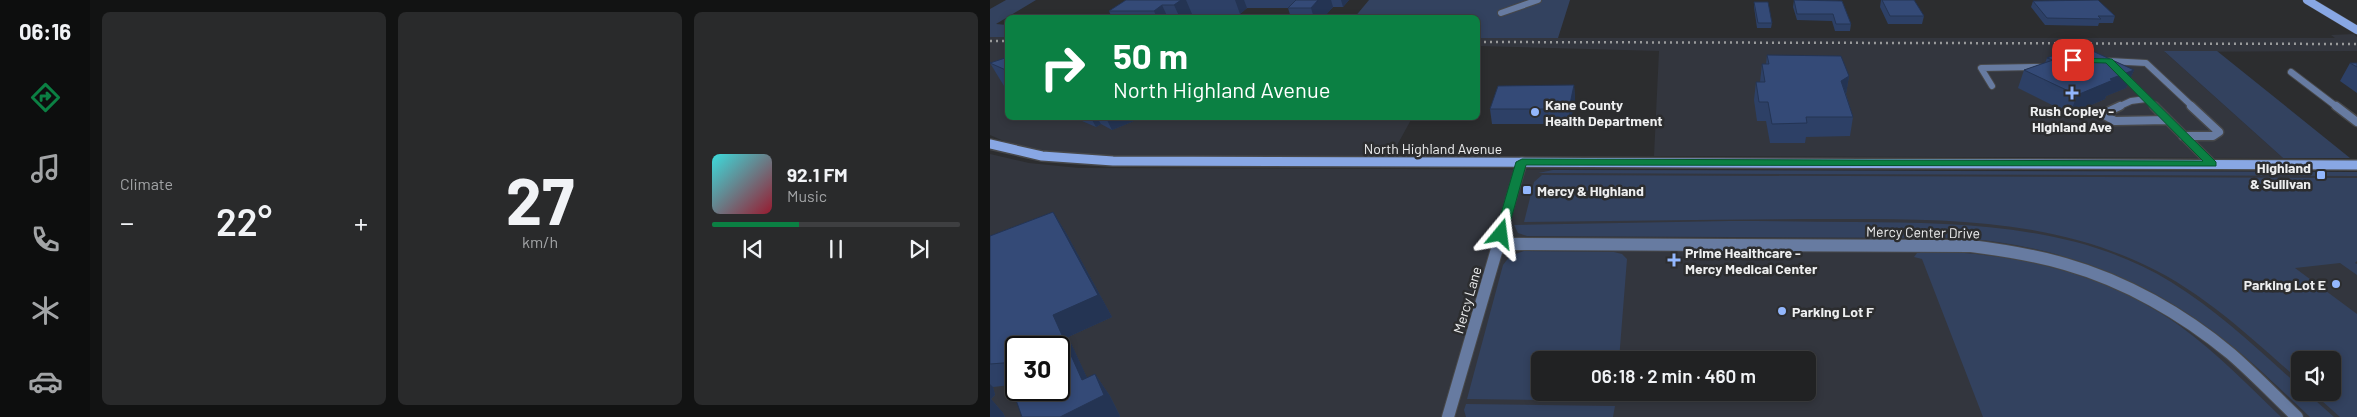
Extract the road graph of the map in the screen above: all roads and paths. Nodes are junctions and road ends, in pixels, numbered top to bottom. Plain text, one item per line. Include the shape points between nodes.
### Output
1 (1538, 0) edge
2 (2307, 0) edge
3 (1501, 13) dead end
4 (2355, 28) edge
5 (2100, 61) edge
6 (2109, 61) junction
7 (2045, 66) edge
8 (2291, 72) dead end
9 (1992, 86) dead end
10 (2146, 99) junction
11 (2344, 112) junction
12 (2357, 112) edge
13 (2168, 120) junction
14 (2357, 122) edge
15 (2183, 136) junction
16 (990, 144) edge
17 (1522, 162) junction
18 (2212, 164) junction
19 (2357, 165) edge
20 (1498, 244) junction
21 (1448, 417) edge
22 (2297, 417) edge

1 - 3 lane
2 - 4 street
5 - 6 lane
6 - 10 lane
6 - 15 lane via 2146,63 2219,130 2212,136
7 - 9 lane via 1981,68
8 - 11 lane
10 - 13 lane
10 - 13 lane via 2131,101 2105,113 2106,116 2115,121
11 - 12 lane
11 - 14 lane
13 - 15 lane
15 - 18 lane
16 - 17 street, North Highland Avenue via 1042,156 1103,161
17 - 18 street, North Highland Avenue
17 - 20 street, Mercy Lane
18 - 19 street, North Highland Avenue
20 - 21 street, Mercy Lane
20 - 22 street, Mercy Center Drive via 1972,246 2040,257 2076,267 2171,312 2220,345

